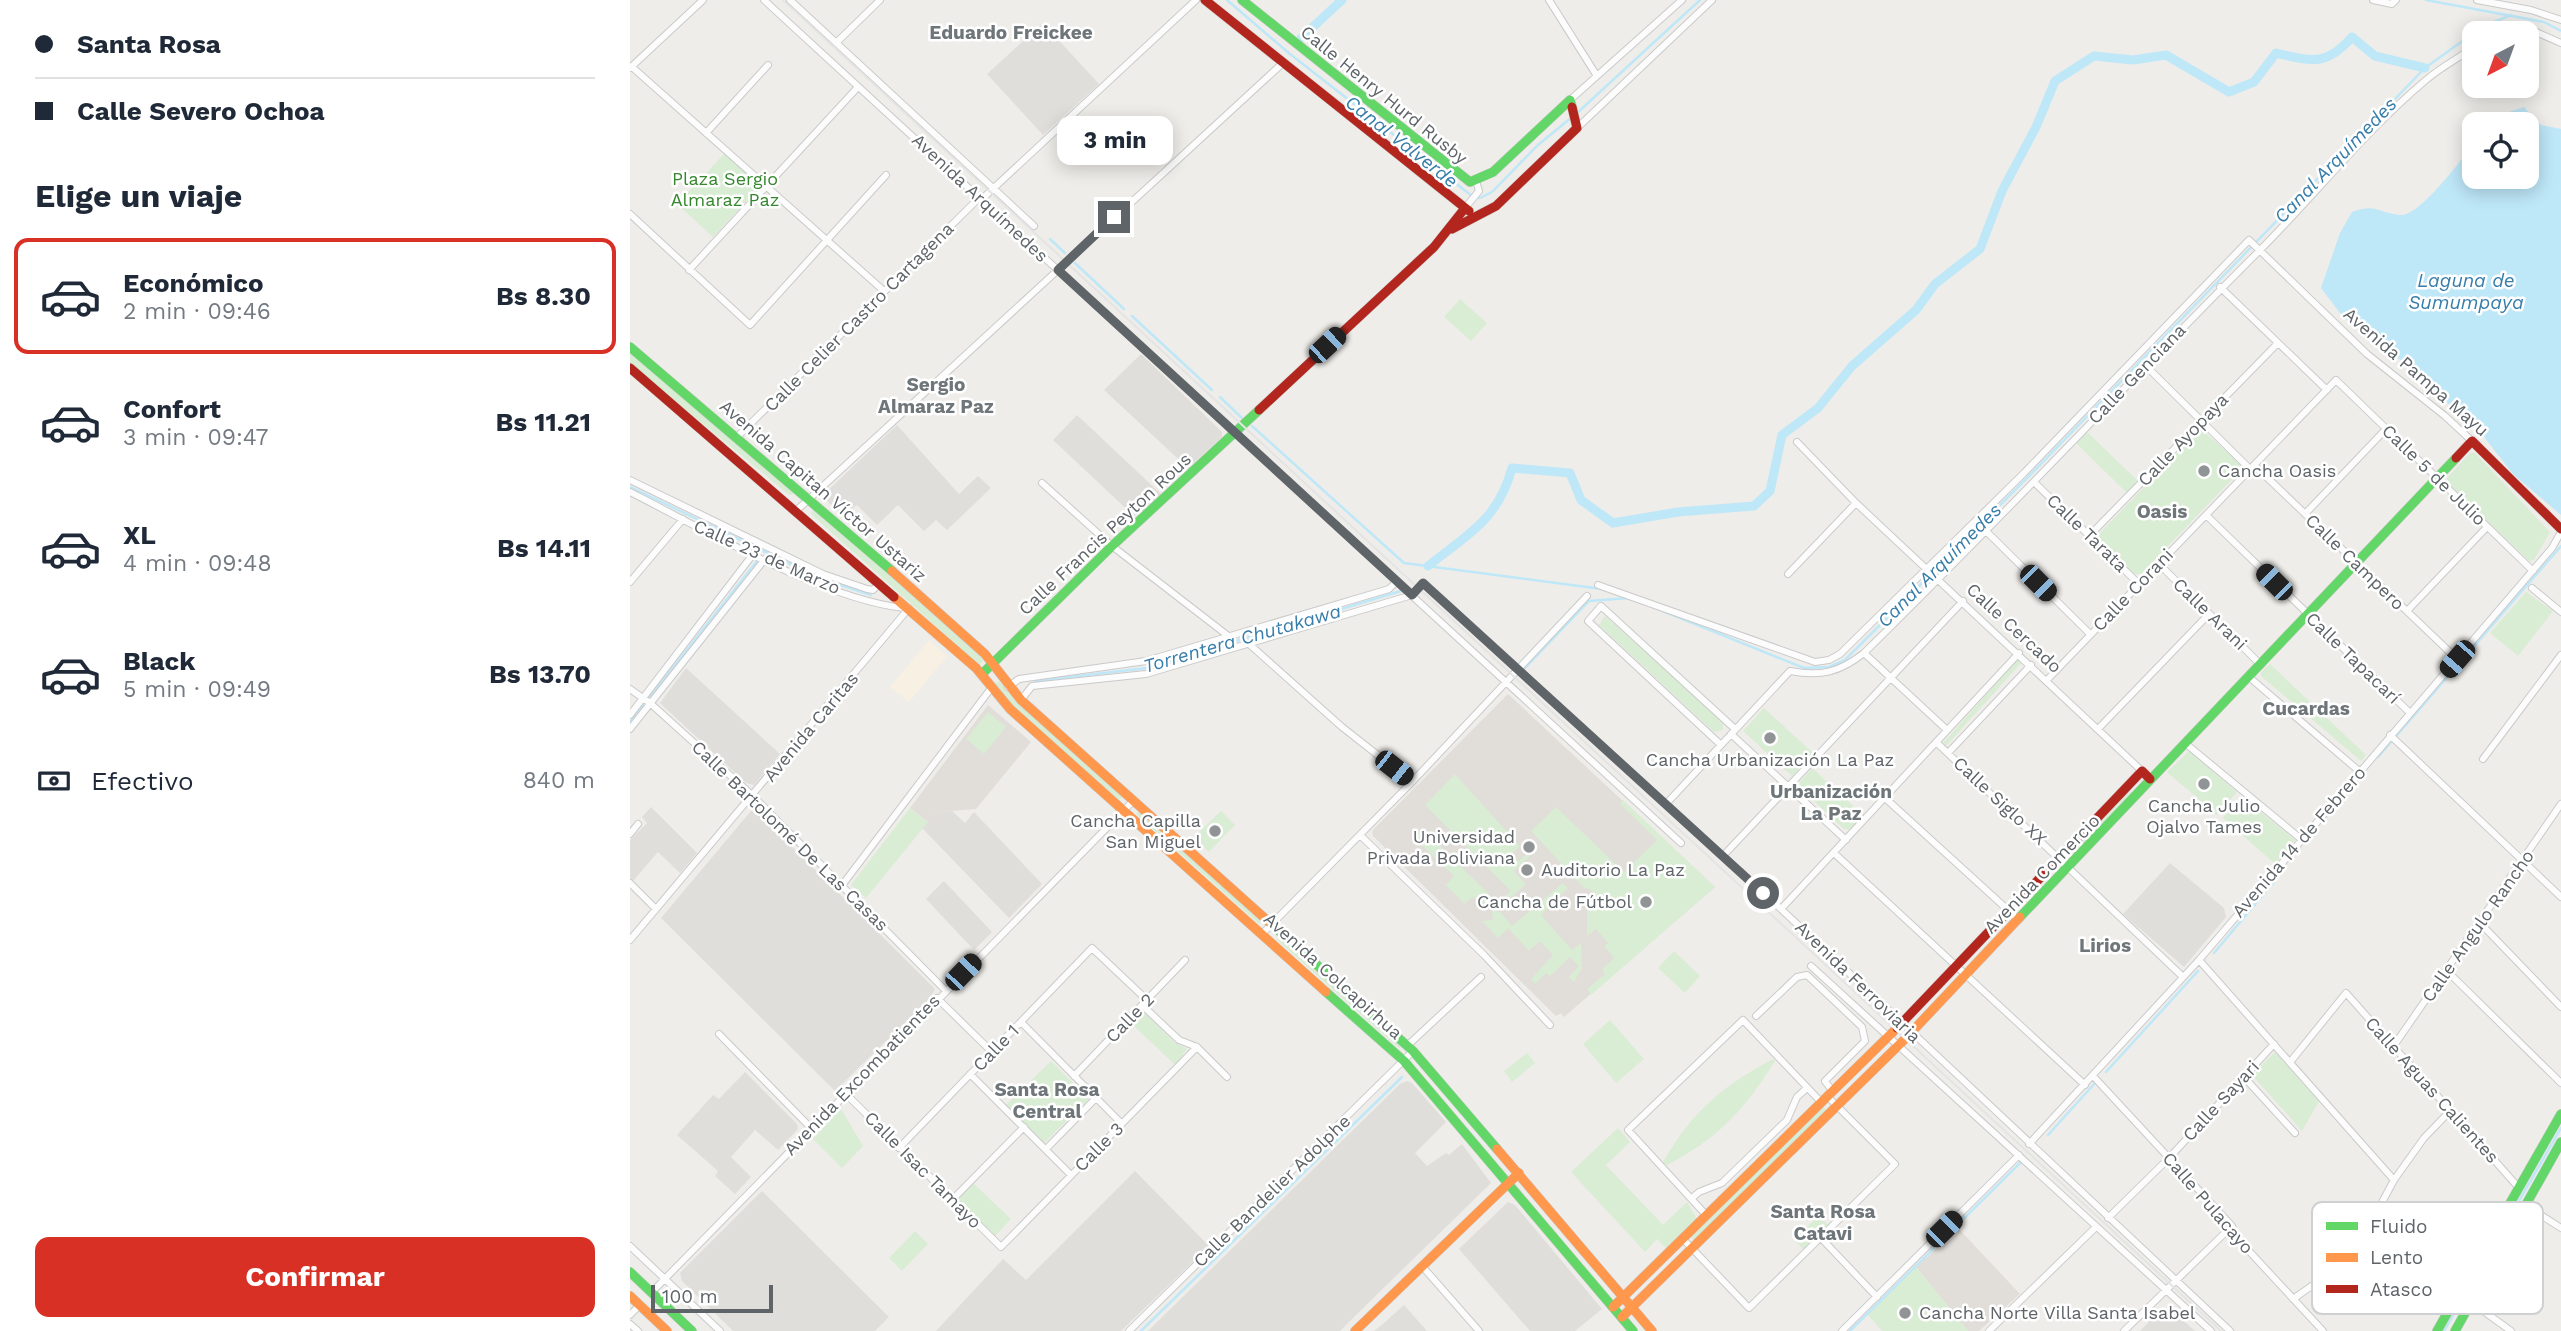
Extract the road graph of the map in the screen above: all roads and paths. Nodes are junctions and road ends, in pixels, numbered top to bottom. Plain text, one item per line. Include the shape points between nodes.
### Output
1 (703, 0) edge
2 (764, 0) edge
3 (790, 0) edge
4 (880, 0) edge
5 (1196, 0) edge
6 (1205, 0) edge
7 (1242, 0) edge
8 (1549, 0) edge
9 (1682, 0) edge
10 (1712, 0) edge
11 (2373, 0) edge
12 (2396, 0) edge
13 (2477, 0) edge
14 (2561, 20) edge
15 (2539, 33) edge
16 (836, 43) junction
17 (2561, 43) edge
18 (2462, 55) edge
19 (1284, 62) junction
20 (768, 65) dead end
21 (631, 68) edge
22 (1597, 76) junction
23 (858, 87) junction
24 (1572, 105) junction
25 (1576, 125) junction
26 (706, 133) junction
27 (886, 175) dead end
28 (766, 186) junction
29 (1478, 186) junction
30 (993, 189) junction
31 (981, 198) junction
32 (1469, 205) junction
33 (630, 214) edge
34 (1477, 216) junction
35 (1034, 226) dead end
36 (1450, 230) junction
37 (827, 239) junction
38 (2251, 241) joint
39 (2260, 249) junction
40 (689, 270) junction
41 (1058, 270) junction
42 (2220, 287) junction
43 (884, 291) junction
44 (2278, 343) junction
45 (630, 347) edge
46 (2145, 365) junction
47 (630, 368) edge
48 (2336, 380) joint
49 (2327, 390) junction
50 (2201, 421) junction
51 (2386, 429) junction
52 (1236, 434) junction
53 (737, 437) junction
54 (2472, 441) junction
55 (1797, 442) dead end
56 (2252, 467) junction
57 (2437, 478) junction
58 (630, 480) edge
59 (2034, 482) junction
60 (1042, 483) dead end
61 (630, 492) edge
62 (809, 497) junction
63 (1856, 503) junction
64 (797, 510) junction
65 (2305, 514) junction
66 (2206, 515) junction
67 (683, 519) junction
68 (2487, 527) junction
69 (1986, 531) junction
70 (2561, 531) edge
71 (2089, 536) junction
72 (1112, 546) junction
73 (754, 553) junction
74 (765, 559) junction
75 (2356, 563) junction
76 (2158, 564) junction
77 (2532, 571) junction
78 (1788, 574) dead end
79 (1934, 574) junction
80 (1397, 581) junction
81 (630, 582) edge
82 (880, 583) junction
83 (2139, 584) junction
84 (1598, 585) dead end
85 (2532, 589) dead end
86 (1412, 595) junction
87 (1587, 596) dead end
88 (1963, 601) junction
89 (909, 608) junction
90 (2407, 611) junction
91 (2561, 612) edge
92 (2209, 614) junction
93 (2308, 615) junction
94 (2090, 634) junction
95 (1227, 635) junction
96 (1248, 643) junction
97 (1864, 653) junction
98 (2019, 653) junction
99 (2561, 655) edge
100 (2457, 659) junction
101 (992, 663) junction
102 (2031, 665) junction
103 (2261, 665) junction
104 (1517, 671) junction
105 (982, 674) junction
106 (1890, 677) junction
107 (2249, 677) junction
108 (2047, 680) junction
109 (1507, 682) junction
110 (992, 687) junction
111 (1008, 687) junction
112 (630, 689) edge
113 (647, 700) junction
114 (1021, 700) junction
115 (2410, 713) junction
116 (630, 715) edge
117 (630, 729) edge
118 (2098, 729) junction
119 (1947, 730) junction
120 (1733, 731) junction
121 (2393, 738) junction
122 (1936, 742) junction
123 (2185, 743) junction
124 (1721, 745) junction
125 (1948, 753) junction
126 (2483, 759) dead end
127 (2142, 771) junction
128 (2360, 771) junction
129 (2150, 779) junction
130 (1412, 782) junction
131 (1788, 786) junction
132 (754, 796) junction
133 (1884, 797) junction
134 (1133, 800) junction
135 (1666, 804) junction
136 (2561, 804) edge
137 (1125, 809) junction
138 (638, 824) dead end
139 (630, 834) edge
140 (1360, 835) junction
141 (2301, 839) junction
142 (1846, 840) junction
143 (1681, 843) dead end
144 (1834, 853) junction
145 (1723, 856) junction
146 (2059, 856) junction
147 (2523, 861) junction
148 (2068, 869) junction
149 (630, 883) edge
150 (843, 884) junction
151 (2561, 897) edge
152 (656, 909) junction
153 (1781, 909) junction
154 (2008, 910) junction
155 (2019, 920) junction
156 (1272, 923) junction
157 (2481, 924) junction
158 (1262, 934) junction
159 (630, 940) edge
160 (1185, 960) dead end
161 (2199, 960) junction
162 (1957, 964) junction
163 (1811, 966) dead end
164 (2447, 971) junction
165 (1967, 975) junction
166 (1481, 977) dead end
167 (2183, 977) junction
168 (945, 990) junction
169 (937, 998) junction
170 (1145, 1003) junction
171 (2561, 1007) edge
172 (1756, 1016) dead end
173 (1021, 1022) junction
174 (1902, 1023) junction
175 (1550, 1025) dead end
176 (1910, 1033) junction
177 (719, 1034) dead end
178 (1888, 1036) junction
179 (2274, 1044) junction
180 (1897, 1046) junction
181 (2393, 1046) junction
182 (1197, 1047) junction
183 (1410, 1049) junction
184 (992, 1052) junction
185 (1404, 1061) junction
186 (2291, 1061) junction
187 (970, 1074) junction
188 (1074, 1076) junction
189 (2093, 1076) junction
190 (2243, 1076) junction
191 (1227, 1077) dead end
192 (2561, 1083) edge
193 (2085, 1085) junction
194 (1807, 1088) junction
195 (845, 1093) junction
196 (1828, 1097) junction
197 (1096, 1098) junction
198 (1838, 1107) junction
199 (2450, 1111) junction
200 (2561, 1114) edge
201 (1122, 1124) junction
202 (1024, 1127) junction
203 (810, 1128) junction
204 (2295, 1133) dead end
205 (2561, 1142) edge
206 (2029, 1144) junction
207 (899, 1147) junction
208 (1046, 1149) junction
209 (2019, 1155) junction
210 (2169, 1158) junction
211 (1519, 1173) junction
212 (1071, 1175) junction
213 (2394, 1180) junction
214 (1507, 1184) junction
215 (2519, 1188) junction
216 (1692, 1198) junction
217 (952, 1200) junction
218 (2383, 1202) edge
219 (2511, 1202) edge
220 (2527, 1202) edge
221 (1707, 1216) junction
222 (2543, 1216) edge
223 (2108, 1218) junction
224 (2232, 1226) junction
225 (2096, 1227) junction
226 (2561, 1228) edge
227 (1821, 1238) junction
228 (1683, 1240) junction
229 (630, 1246) edge
230 (1001, 1247) joint
231 (1693, 1250) junction
232 (1422, 1266) junction
233 (630, 1272) edge
234 (665, 1279) junction
235 (2176, 1281) junction
236 (2312, 1286) edge
237 (2167, 1290) junction
238 (651, 1293) junction
239 (630, 1296) edge
240 (1624, 1297) junction
241 (1877, 1297) junction
242 (2293, 1299) junction
243 (640, 1306) junction
244 (1613, 1307) junction
245 (1633, 1307) junction
246 (2447, 1314) edge
247 (2464, 1314) edge
248 (2488, 1314) edge
249 (630, 1315) edge
250 (1622, 1317) junction
251 (630, 1324) edge
252 (638, 1331) edge
253 (667, 1331) edge
254 (692, 1331) edge
255 (720, 1331) edge
256 (1129, 1331) edge
257 (1355, 1331) edge
258 (1479, 1331) edge
259 (1633, 1331) edge
260 (1652, 1331) edge
261 (1842, 1331) edge
262 (1989, 1331) edge
263 (2124, 1331) edge
264 (2211, 1331) edge
265 (2231, 1331) edge
266 (2323, 1331) edge
267 (2437, 1331) edge
268 (2455, 1331) edge
269 (2511, 1331) edge

1 - 21 street
2 - 23 street, Avenida Arquímedes
3 - 16 street, Avenida Arquímedes
4 - 16 street
5 - 30 street, Calle Celier Castro Cartagena
6 - 19 main road, Calle Henry Hurd Rusby
7 - 29 main road, Calle Henry Hurd Rusby
8 - 22 street
9 - 22 street
10 - 25 street
11 - 12 street via 2392,4
13 - 14 street
15 - 17 street
16 - 30 street, Avenida Arquímedes
18 - 39 street, Calle Genciana via 2428,78 2370,132
19 - 32 main road, Calle Henry Hurd Rusby
19 - 41 street
20 - 26 street
21 - 26 street
22 - 24 street
23 - 28 street
23 - 31 street, Avenida Arquímedes
24 - 25 main road
24 - 29 main road
25 - 34 main road via 1496,206
26 - 28 street
27 - 37 street
28 - 37 street
28 - 40 street
29 - 32 street
30 - 31 street, Calle Celier Castro Cartagena
30 - 35 street, Avenida Arquímedes
31 - 41 street, Avenida Arquímedes
31 - 43 street, Calle Celier Castro Cartagena
32 - 34 main road, Calle Henry Hurd Rusby
32 - 36 main road
33 - 40 street
34 - 36 main road
36 - 52 main road, Calle Francis Peyton Rous
37 - 40 street via 750,325
37 - 43 street
38 - 39 street, Avenida Pampa Mayu
38 - 79 street, Calle Genciana via 2050,447
39 - 42 street, Calle Genciana
39 - 54 street, Avenida Pampa Mayu via 2367,354
41 - 52 street, Avenida Arquímedes
41 - 62 street
42 - 44 street
42 - 46 street, Calle Genciana
43 - 53 street, Calle Celier Castro Cartagena
44 - 49 street
44 - 50 street, Calle Ayopaya
45 - 53 main road, Avenida Capitan Víctor Ustariz
46 - 50 street, Calle Campero
46 - 59 street, Calle Genciana
47 - 64 main road, Avenida Capitan Víctor Ustariz
48 - 49 street, Calle Corani
48 - 51 street, Calle 5 de Julio
49 - 56 street, Calle Corani
50 - 56 street, Calle Campero
50 - 71 street, Calle Ayopaya
51 - 57 street, Calle 5 de Julio
51 - 65 street
52 - 72 main road, Calle Francis Peyton Rous
52 - 80 street, Avenida Arquímedes
53 - 62 main road, Avenida Capitan Víctor Ustariz
54 - 57 main road, Avenida Comercio
54 - 70 main road, Avenida Pampa Mayu
55 - 63 street, Calle Cercado
56 - 65 street, Calle Campero
56 - 66 street, Calle Corani
57 - 68 street, Calle 5 de Julio
57 - 75 main road, Avenida Comercio
58 - 82 street via 823,574 867,590
59 - 69 street, Calle Genciana
59 - 71 street, Calle Tarata
60 - 72 street
61 - 67 street, Calle 23 de Marzo
62 - 64 street
62 - 101 main road, Avenida Capitan Víctor Ustariz
63 - 78 street
63 - 79 street, Calle Cercado
64 - 82 main road, Avenida Capitan Víctor Ustariz
65 - 75 street, Calle Campero
66 - 76 street, Calle Corani
66 - 93 street, Calle Tapacarí
67 - 73 street, Calle 23 de Marzo
67 - 81 street
68 - 77 street, Calle 5 de Julio
68 - 90 street
69 - 79 street, Calle Genciana
69 - 94 street
70 - 77 street, Avenida 14 de Febrero
71 - 83 street, Calle Tarata
72 - 95 street
72 - 101 main road, Calle Francis Peyton Rous
73 - 74 street, Calle 23 de Marzo
73 - 113 street
74 - 89 street, Calle 23 de Marzo via 819,583 888,606
74 - 113 street
75 - 90 street, Calle Campero
75 - 93 main road, Avenida Comercio
76 - 83 street, Calle Corani
76 - 92 street, Calle Arani
77 - 100 street, Avenida 14 de Febrero
79 - 84 street, Calle Genciana via 1840,654 1815,662
79 - 88 street, Calle Cercado
79 - 97 street, Calle Genciana
80 - 86 street, Avenida Arquímedes
80 - 95 street via 1389,589
82 - 89 main road, Avenida Capitan Víctor Ustariz
83 - 94 street, Calle Corani
85 - 91 street
86 - 96 street
86 - 104 street, Avenida Ferroviaria via 1423,583
86 - 109 street
87 - 104 street
88 - 98 street, Calle Cercado
88 - 106 street
89 - 105 main road, Avenida Capitan Víctor Ustariz
89 - 132 street, Avenida Caritas
90 - 100 street, Calle Campero
92 - 103 street, Calle Arani
92 - 118 street
93 - 103 main road, Avenida Comercio
93 - 115 street, Calle Tapacarí
94 - 108 street, Calle Corani
95 - 111 street via 1146,662 1019,679
96 - 114 street via 1146,674 1032,686
96 - 130 street
97 - 106 street
97 - 120 street, Calle Genciana via 1837,671 1790,671
98 - 102 street, Calle Cercado
98 - 119 street
99 - 126 street
100 - 115 street, Avenida 14 de Febrero
101 - 105 main road, Calle Francis Peyton Rous
101 - 111 main road, Avenida Colcapirhua
102 - 108 street, Calle Cercado
102 - 125 street
103 - 107 main road, Avenida Comercio
104 - 109 street
104 - 135 street, Avenida Ferroviaria
105 - 110 main road, Avenida Colcapirhua
106 - 119 street
106 - 131 street
107 - 123 main road, Avenida Comercio
107 - 128 street, Calle Arani
108 - 118 street, Calle Cercado
109 - 130 street
109 - 143 street
110 - 137 main road, Avenida Colcapirhua via 1010,709
110 - 150 street
111 - 114 main road, Avenida Colcapirhua
112 - 113 street, Calle Bartolomé De Las Casas
113 - 116 street
113 - 117 street
113 - 132 street, Calle Bartolomé De Las Casas
114 - 134 main road, Avenida Colcapirhua
115 - 121 street, Avenida 14 de Febrero
118 - 127 street, Calle Cercado
119 - 122 street
120 - 124 street
120 - 124 street via 1601,606 1588,621
120 - 131 street
121 - 128 street, Avenida 14 de Febrero
121 - 147 street
122 - 125 street, Calle Siglo XX
122 - 133 street
123 - 129 main road, Avenida Comercio
123 - 141 street
124 - 135 street
125 - 146 street, Calle Siglo XX
127 - 129 main road, Calle Cercado
127 - 146 main road, Avenida Comercio
128 - 141 street, Avenida 14 de Febrero
129 - 148 main road, Avenida Comercio
130 - 140 street
131 - 142 street
131 - 145 street
132 - 150 street, Calle Bartolomé De Las Casas
132 - 152 street, Avenida Caritas
133 - 142 street
133 - 154 street
134 - 137 street, Avenida Excombatientes
134 - 156 main road, Avenida Colcapirhua
135 - 145 street, Avenida Ferroviaria
136 - 147 street, Calle Angulo Rancho
137 - 158 main road, Avenida Colcapirhua
137 - 168 street, Avenida Excombatientes
138 - 139 street
140 - 156 street
140 - 175 street
141 - 161 street, Avenida 14 de Febrero
142 - 144 street
144 - 153 street
144 - 162 street
145 - 153 street, Avenida Ferroviaria
146 - 148 street, Calle Siglo XX
146 - 154 main road, Avenida Comercio
147 - 151 street
147 - 157 street, Calle Angulo Rancho
148 - 155 main road, Avenida Comercio
148 - 167 street, Calle Siglo XX
149 - 152 street
150 - 168 street, Calle Bartolomé De Las Casas
152 - 159 street, Avenida Caritas
153 - 174 street, Avenida Ferroviaria
154 - 155 street
154 - 162 main road, Avenida Comercio
155 - 165 main road, Avenida Comercio
156 - 158 street
156 - 183 main road, Avenida Colcapirhua
157 - 164 street, Calle Angulo Rancho
157 - 171 street
158 - 185 main road, Avenida Colcapirhua
160 - 170 street, Calle 2
161 - 167 street, Avenida 14 de Febrero
161 - 179 street
162 - 165 street
162 - 174 main road, Avenida Comercio
163 - 178 street, Avenida Ferroviaria
164 - 181 street, Calle Angulo Rancho
164 - 192 street
165 - 176 main road, Avenida Comercio
165 - 193 street
166 - 183 street, Calle Bandelier Adolphe
167 - 189 street, Avenida 14 de Febrero
168 - 169 street, Avenida Excombatientes
169 - 184 street
169 - 195 street, Avenida Excombatientes
170 - 173 street, Calle 1 via 1092,948
170 - 182 street via 1179,1040
170 - 188 street, Calle 2
172 - 196 street via 1797,977 1807,975 1862,1027 1865,1041 1825,1081
173 - 184 street, Calle 1
173 - 188 street
174 - 176 street, Avenida Ferroviaria
174 - 178 main road, Avenida Comercio
176 - 180 main road, Avenida Comercio
176 - 206 street, Avenida Ferroviaria
177 - 203 street
178 - 180 street, Avenida Ferroviaria
178 - 196 main road, Avenida Comercio
179 - 186 street
179 - 190 street, Calle Sayari
180 - 198 main road, Avenida Comercio
180 - 209 street, Avenida Ferroviaria
181 - 186 street, Calle Aguas Calientes via 2346,993
181 - 199 street, Calle Aguas Calientes
182 - 191 street
182 - 201 street, Calle 3
183 - 185 street, Calle Bandelier Adolphe
183 - 211 main road, Avenida Colcapirhua
184 - 187 street, Calle 1
185 - 214 main road, Avenida Colcapirhua
185 - 256 street, Calle Bandelier Adolphe
186 - 213 street
187 - 202 street
187 - 207 street, Calle 1
188 - 197 street
189 - 193 street, Avenida 14 de Febrero
189 - 210 street, Calle Pulacayo
190 - 204 street
190 - 210 street, Calle Sayari
193 - 206 street, Avenida 14 de Febrero
194 - 196 street
194 - 216 street via 1797,1097 1787,1120 1722,1183
194 - 216 street via 1742,1020 1628,1130
195 - 203 street, Avenida Excombatientes
195 - 207 street, Calle Isac Tamayo
196 - 198 street
196 - 221 main road, Avenida Comercio
197 - 201 street
197 - 208 street
198 - 227 street via 1895,1164
198 - 231 main road, Avenida Comercio
199 - 213 street
199 - 215 street, Calle Aguas Calientes
200 - 215 main road
201 - 212 street, Calle 3
202 - 208 street
202 - 217 street
203 - 234 street, Avenida Excombatientes
205 - 220 main road
206 - 223 street, Avenida Ferroviaria
207 - 217 street, Calle Isac Tamayo
208 - 212 street
209 - 225 street, Avenida Ferroviaria
209 - 241 street
210 - 223 street, Calle Sayari
210 - 224 street, Calle Pulacayo
211 - 214 main road
211 - 240 main road, Avenida Colcapirhua
212 - 230 street, Calle 3
213 - 218 street
214 - 232 main road
214 - 244 main road, Avenida Colcapirhua
215 - 219 main road
216 - 221 street
217 - 230 street, Calle Isac Tamayo
221 - 228 main road, Avenida Comercio
222 - 226 street
223 - 235 street, Avenida Ferroviaria
224 - 235 street
224 - 242 street, Calle Pulacayo via 2237,1238
225 - 237 street, Avenida Ferroviaria
225 - 262 street
227 - 231 street via 1749,1308
227 - 241 street
228 - 231 street
228 - 240 main road, Avenida Comercio
229 - 234 street
231 - 245 main road, Avenida Comercio
232 - 257 main road
232 - 258 street
233 - 238 main road
234 - 238 street, Avenida Excombatientes
234 - 255 street
235 - 237 street
235 - 265 street, Avenida Ferroviaria
236 - 242 street
237 - 263 street
237 - 264 street, Avenida Ferroviaria
238 - 254 main road
239 - 243 main road
240 - 244 main road, Avenida Comercio
240 - 245 main road
241 - 261 street
242 - 266 street, Calle Pulacayo
243 - 249 street
243 - 253 main road
244 - 250 main road, Avenida Colcapirhua
245 - 250 main road, Avenida Comercio
245 - 260 main road
246 - 267 main road
247 - 268 main road
248 - 269 street
250 - 259 main road, Avenida Colcapirhua
251 - 252 street

